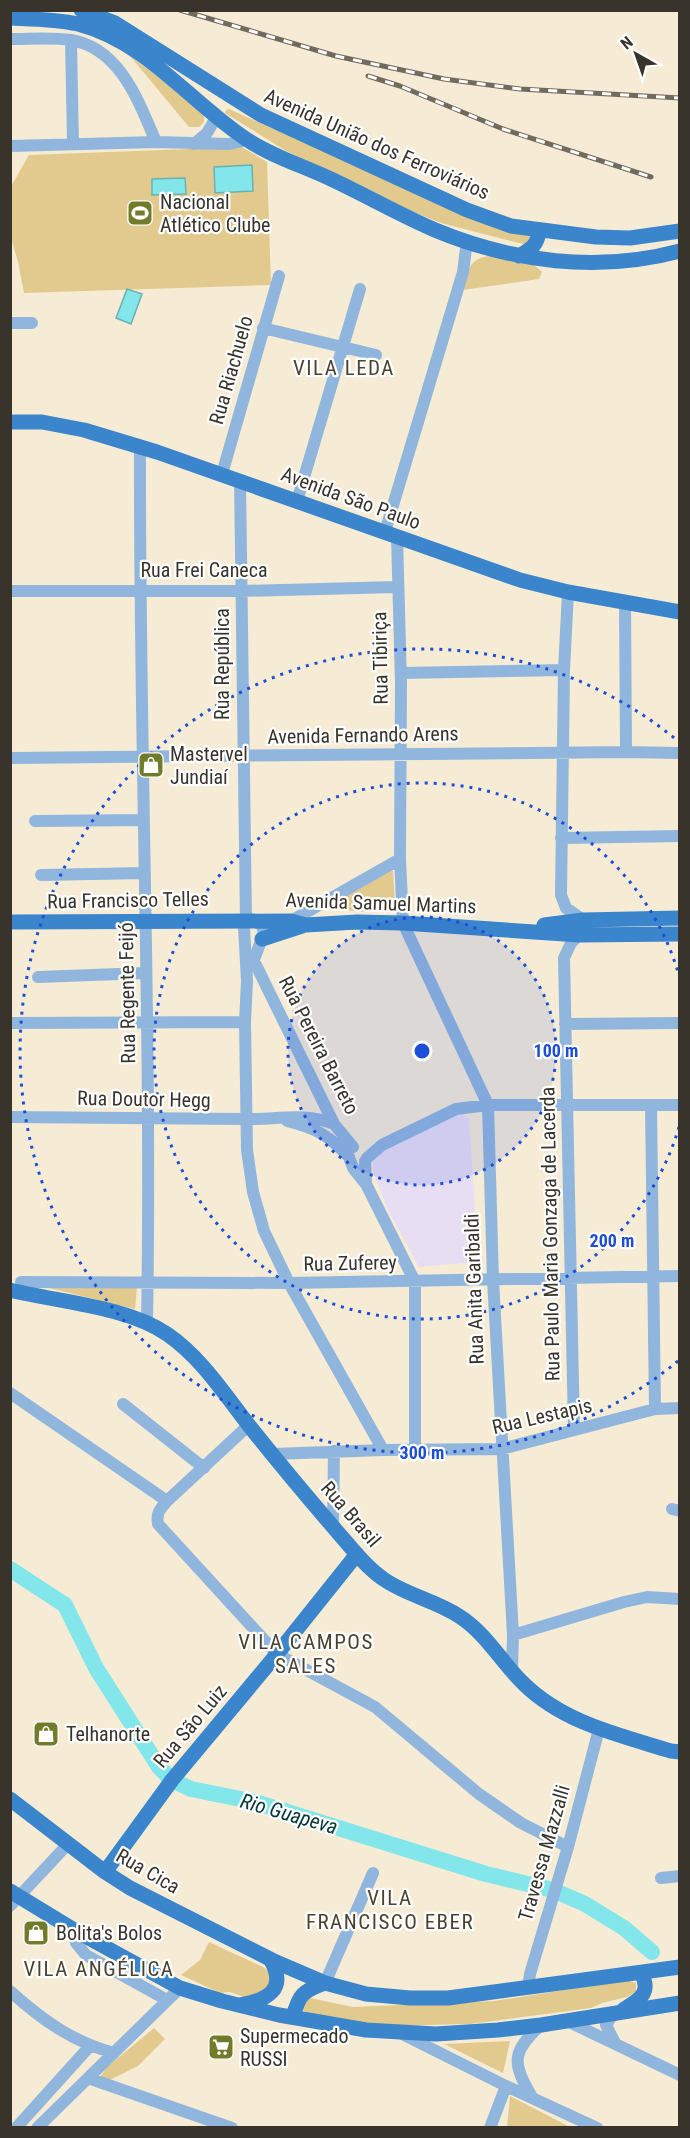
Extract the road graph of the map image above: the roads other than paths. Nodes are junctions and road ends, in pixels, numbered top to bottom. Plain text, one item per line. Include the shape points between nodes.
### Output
1 (81, 10) edge
2 (14, 16) edge
3 (10, 39) edge
4 (71, 40) junction
5 (244, 106) junction
6 (217, 116) junction
7 (247, 140) junction
8 (156, 142) junction
9 (73, 144) junction
10 (194, 144) junction
11 (10, 146) edge
12 (539, 230) junction
13 (680, 231) edge
14 (467, 241) junction
15 (680, 251) edge
16 (519, 256) junction
17 (279, 276) dead end
18 (360, 289) dead end
19 (10, 323) edge
20 (32, 323) dead end
21 (263, 328) junction
22 (343, 348) junction
23 (376, 355) dead end
24 (10, 422) edge
25 (140, 447) junction
26 (222, 474) junction
27 (240, 480) junction
28 (297, 501) junction
29 (391, 534) junction
30 (397, 587) junction
31 (140, 590) junction
32 (10, 591) edge
33 (241, 591) junction
34 (568, 592) junction
35 (625, 603) junction
36 (680, 612) edge
37 (564, 670) junction
38 (401, 673) junction
39 (626, 752) junction
40 (562, 753) junction
41 (680, 753) edge
42 (400, 754) junction
43 (242, 756) junction
44 (143, 757) junction
45 (10, 758) edge
46 (144, 820) junction
47 (34, 821) dead end
48 (680, 836) edge
49 (561, 838) junction
50 (400, 859) junction
51 (145, 873) junction
52 (40, 875) dead end
53 (680, 918) edge
54 (254, 921) junction
55 (10, 922) edge
56 (146, 922) junction
57 (299, 923) junction
58 (403, 923) junction
59 (581, 927) junction
60 (680, 934) edge
61 (245, 937) junction
62 (261, 940) junction
63 (253, 959) junction
64 (146, 973) junction
65 (38, 976) dead end
66 (247, 981) junction
67 (147, 1022) junction
68 (245, 1022) junction
69 (10, 1023) edge
70 (680, 1023) edge
71 (565, 1024) junction
72 (488, 1105) junction
73 (568, 1105) junction
74 (680, 1105) edge
75 (651, 1106) junction
76 (10, 1117) edge
77 (148, 1118) junction
78 (277, 1119) junction
79 (247, 1120) junction
80 (334, 1124) junction
81 (382, 1144) junction
82 (353, 1153) junction
83 (366, 1160) junction
84 (366, 1184) junction
85 (680, 1275) edge
86 (652, 1276) junction
87 (572, 1279) junction
88 (493, 1280) junction
89 (415, 1282) junction
90 (148, 1283) junction
91 (289, 1283) junction
92 (16, 1286) edge
93 (42, 1289) junction
94 (147, 1323) junction
95 (10, 1393) edge
96 (123, 1404) dead end
97 (655, 1409) junction
98 (678, 1409) edge
99 (249, 1425) junction
100 (573, 1430) junction
101 (501, 1449) junction
102 (383, 1450) junction
103 (415, 1450) junction
104 (334, 1451) junction
105 (273, 1455) junction
106 (204, 1468) junction
107 (167, 1501) junction
108 (333, 1526) junction
109 (357, 1554) junction
110 (680, 1599) edge
111 (513, 1635) junction
112 (278, 1654) junction
113 (512, 1671) junction
114 (599, 1729) junction
115 (680, 1752) edge
116 (10, 1799) edge
117 (68, 1844) junction
118 (568, 1847) junction
119 (105, 1872) junction
120 (373, 1873) dead end
121 (680, 1876) edge
122 (662, 1878) dead end
123 (14, 1898) edge
124 (74, 1929) junction
125 (273, 1961) junction
126 (680, 1967) edge
127 (641, 1973) junction
128 (325, 1983) junction
129 (180, 1988) junction
130 (528, 1988) junction
131 (10, 1991) edge
132 (167, 2000) junction
133 (680, 2003) edge
134 (246, 2007) junction
135 (621, 2012) junction
136 (293, 2017) junction
137 (565, 2020) junction
138 (541, 2025) junction
139 (401, 2033) junction
140 (616, 2044) junction
141 (90, 2046) junction
142 (114, 2053) junction
143 (680, 2075) edge
144 (88, 2078) junction
145 (506, 2086) junction
146 (532, 2097) junction
147 (16, 2127) edge
148 (37, 2127) edge
149 (232, 2127) edge
150 (490, 2127) edge
151 (597, 2127) edge

1 - 5 main road, Avenida União dos Ferroviários via 115,23
2 - 6 main road via 63,21 96,30 164,70
3 - 4 street
4 - 8 street via 94,47 128,82
4 - 9 street
5 - 6 main road via 226,102
5 - 12 main road, Avenida União dos Ferroviários via 467,210 511,226
6 - 7 main road
6 - 10 street via 207,133
7 - 10 street
7 - 14 main road via 406,217
8 - 9 street
8 - 10 street
9 - 11 street
12 - 13 main road, Avenida União dos Ferroviários via 630,238
12 - 16 main road via 534,246
14 - 16 main road
14 - 29 street, Rua Tibiriça via 463,273
15 - 16 main road via 599,264
17 - 21 street, Rua Riachuelo
18 - 22 street
19 - 20 street
21 - 22 street
21 - 26 street, Rua Riachuelo
22 - 23 street
22 - 28 street
24 - 25 main road, Avenida São Paulo via 42,422 84,430
25 - 26 main road, Avenida São Paulo
25 - 31 street, Rua Regente Feijó
26 - 27 main road, Avenida São Paulo
27 - 28 main road, Avenida São Paulo
27 - 33 street, Rua República
28 - 29 main road, Avenida São Paulo
29 - 30 street, Rua Tibiriça
29 - 34 main road, Avenida São Paulo via 520,580
30 - 33 street, Rua Frei Caneca
30 - 38 street, Rua Tibiriça
31 - 32 street, Rua Frei Caneca
31 - 33 street, Rua Frei Caneca
31 - 44 street, Rua Regente Feijó
33 - 43 street, Rua República
34 - 35 main road, Avenida São Paulo
34 - 37 street
35 - 36 main road, Avenida São Paulo
35 - 39 street
37 - 38 street
37 - 40 street
38 - 42 street, Rua Tibiriça
39 - 40 street, Avenida Fernando Arens
39 - 41 street, Avenida Fernando Arens
40 - 42 street, Avenida Fernando Arens
40 - 49 street
42 - 43 street, Avenida Fernando Arens
42 - 50 street, Rua Tibiriça
43 - 44 street, Avenida Fernando Arens
43 - 54 street, Rua República
44 - 45 street, Avenida Fernando Arens
44 - 46 street, Rua Regente Feijó
46 - 47 street
46 - 51 street, Rua Regente Feijó
48 - 49 street
49 - 59 street via 561,895
50 - 57 street
50 - 58 street, Rua Tibiriça
51 - 52 street
51 - 56 street, Rua Regente Feijó
53 - 59 main road, Avenida Samuel Martins
54 - 56 main road, Rua Francisco Telles
54 - 57 main road, Avenida Samuel Martins
54 - 61 street
54 - 62 street via 264,933
55 - 56 main road, Rua Francisco Telles
56 - 64 street, Rua Regente Feijó
57 - 58 main road, Avenida Samuel Martins
57 - 62 main road
58 - 59 main road, Avenida Samuel Martins via 514,929
58 - 72 street, Rua Anita Garibaldi
59 - 60 main road, Avenida Samuel Martins
59 - 71 street, Rua Paulo Maria Gonzaga de Lacerda via 564,958
61 - 62 street
61 - 66 street
62 - 63 street
63 - 66 street
63 - 80 street, Rua Pereira Barreto
64 - 65 street
64 - 67 street, Rua Regente Feijó
66 - 68 street
67 - 68 street
67 - 69 street
67 - 77 street, Rua Regente Feijó
68 - 79 street
70 - 71 street
71 - 73 street, Rua Paulo Maria Gonzaga de Lacerda
72 - 73 street
72 - 81 street via 456,1109
72 - 88 street, Rua Anita Garibaldi
73 - 75 street
73 - 87 street, Rua Paulo Maria Gonzaga de Lacerda
74 - 75 street
75 - 86 street
76 - 77 street, Rua Doutor Hegg
77 - 79 street, Rua Doutor Hegg
77 - 90 street, Rua Regente Feijó
78 - 79 street, Rua Doutor Hegg
78 - 80 street, Rua Doutor Hegg via 303,1116
78 - 82 street, Rua Doutor Hegg via 323,1133
79 - 91 street via 253,1192 264,1231
80 - 82 street, Rua Pereira Barreto
81 - 82 street
81 - 83 street
82 - 83 street via 359,1164
82 - 84 street, Rua Pereira Barreto via 353,1168
83 - 84 street, Rua Pereira Barreto
84 - 89 street, Rua Pereira Barreto
85 - 86 street, Rua Zuferey
86 - 87 street, Rua Zuferey
86 - 97 street
87 - 88 street, Rua Zuferey
87 - 100 street, Rua Paulo Maria Gonzaga de Lacerda
88 - 89 street, Rua Zuferey
88 - 101 street, Rua Anita Garibaldi
89 - 91 street, Rua Zuferey
89 - 103 street, Rua Pereira Barreto
90 - 91 street, Rua Zuferey
90 - 93 street, Rua Zuferey
90 - 94 street, Rua Regente Feijó
91 - 102 street
92 - 93 main road, Rua Brasil
93 - 94 main road, Rua Brasil
94 - 99 main road, Rua Brasil via 186,1349
95 - 107 street
96 - 106 street
97 - 98 street, Rua Lestapis
97 - 100 street, Rua Lestapis
99 - 105 main road, Rua Brasil
99 - 106 street
100 - 101 street, Rua Lestapis
101 - 103 street, Rua Lestapis
101 - 111 street, Rua Anita Garibaldi
102 - 103 street, Rua Lestapis
102 - 104 street, Rua Lestapis
104 - 105 street, Rua Lestapis
104 - 108 street
105 - 108 main road, Rua Brasil
106 - 107 street
107 - 112 street via 159,1510 158,1524
108 - 109 main road, Rua Brasil
109 - 112 main road, Rua São Luiz
109 - 113 main road, Rua Brasil via 382,1578 461,1617 495,1648
110 - 111 street via 647,1597
111 - 113 street, Rua Anita Garibaldi
112 - 118 street via 375,1707 479,1794 521,1823
112 - 119 main road, Rua São Luiz via 178,1771
113 - 114 main road, Rua Brasil via 559,1712
114 - 115 main road, Rua Brasil
114 - 118 street, Travessa Mazzalli
116 - 117 main road, Rua Cica
117 - 119 main road, Rua Cica
117 - 123 street
118 - 130 street, Travessa Mazzalli
119 - 125 main road, Rua Cica
120 - 128 street
121 - 122 street
123 - 124 main road
124 - 129 main road
124 - 132 street via 76,1943 86,1955
125 - 128 main road, Rua Cica
125 - 134 main road via 278,1980 273,1992
126 - 127 main road, Rua Cica
127 - 130 main road, Rua Cica
127 - 135 main road via 645,1992
128 - 130 main road, Rua Cica via 366,1994 410,1998 448,1998
128 - 136 main road via 300,1996
129 - 132 street
129 - 134 main road
131 - 141 street via 51,2026
132 - 142 street
133 - 135 main road
134 - 136 main road
135 - 137 main road
135 - 140 street via 610,2017 606,2025
136 - 139 main road
137 - 138 main road
137 - 140 street
138 - 139 main road
138 - 146 street via 524,2040 517,2064
139 - 145 street
140 - 143 street
141 - 142 street
141 - 147 street
142 - 144 street
144 - 148 street
144 - 149 street
145 - 146 street
145 - 150 street
146 - 151 street

